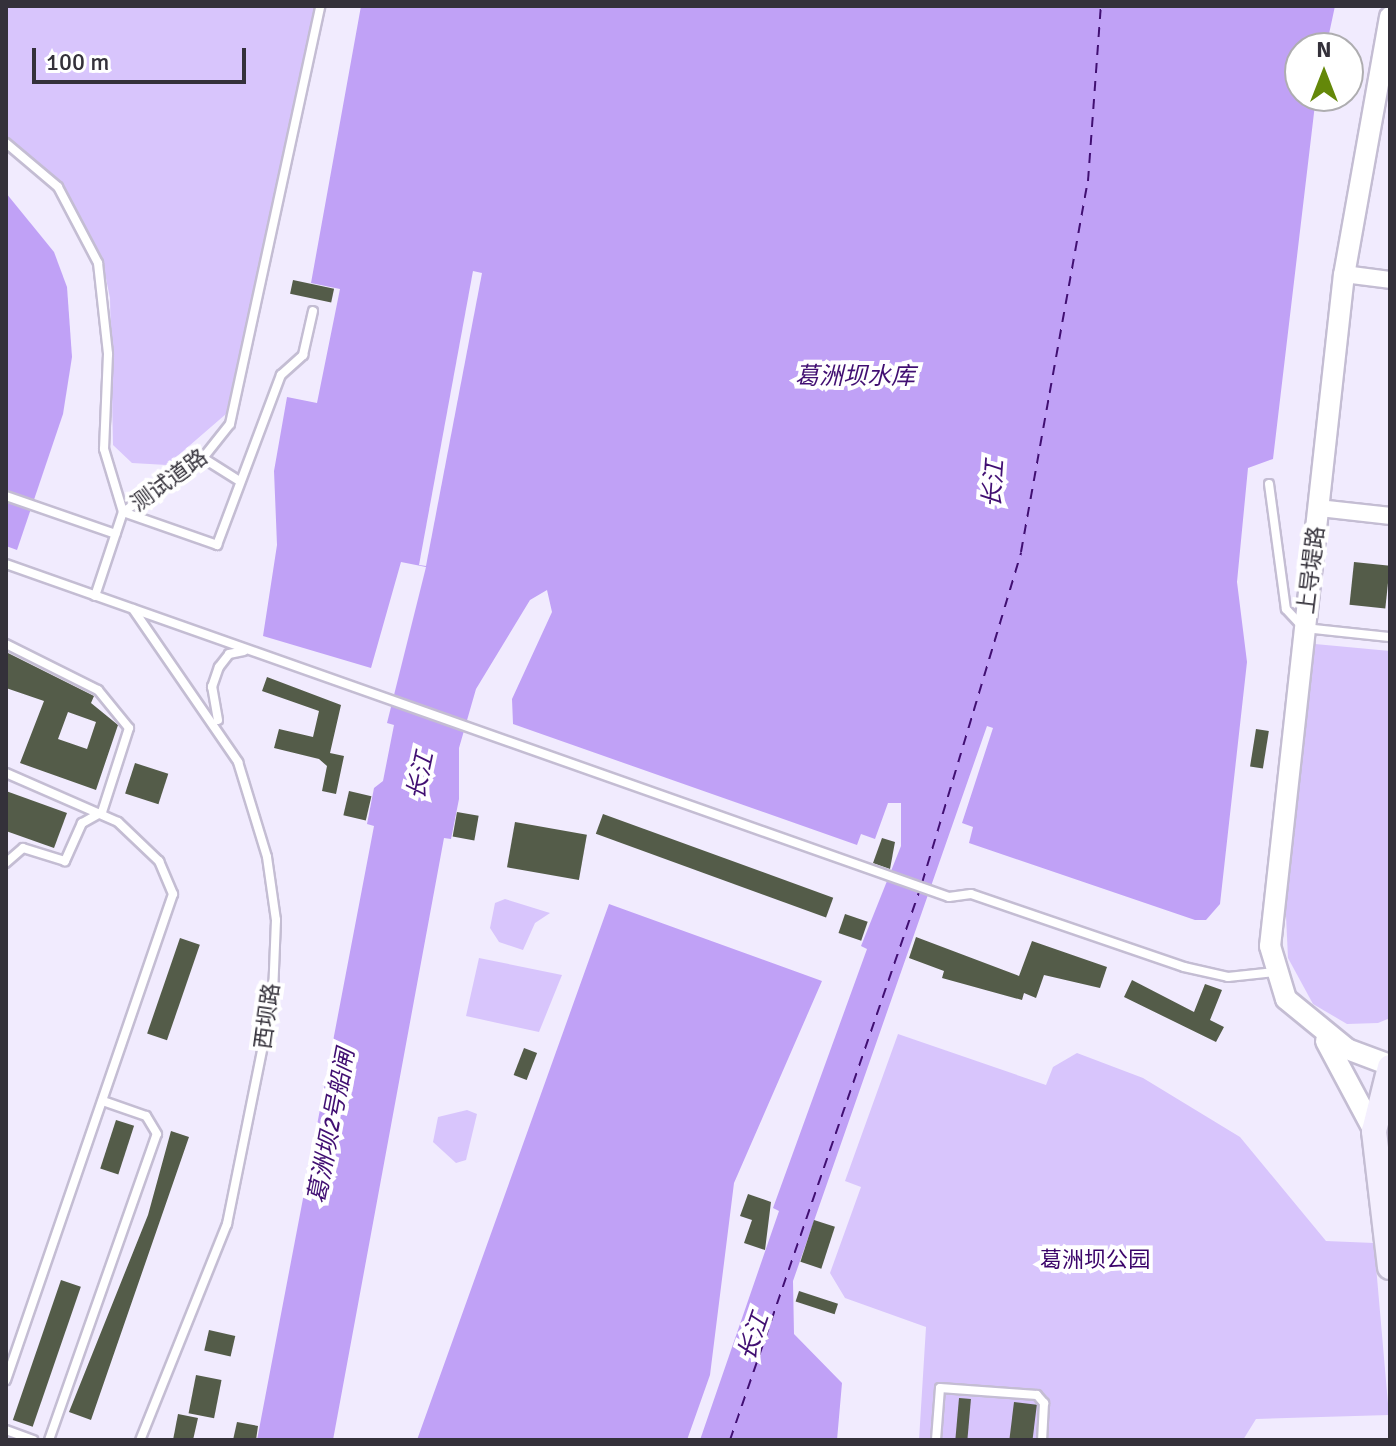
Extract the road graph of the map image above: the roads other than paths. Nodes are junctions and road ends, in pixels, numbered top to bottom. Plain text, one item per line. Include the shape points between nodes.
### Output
1 (320, 6) edge
2 (1390, 17) edge
3 (6, 143) edge
4 (1344, 274) junction
5 (1390, 280) edge
6 (313, 311) dead end
7 (203, 458) junction
8 (238, 480) junction
9 (1269, 484) dead end
10 (6, 496) edge
11 (1319, 508) junction
12 (123, 512) junction
13 (1390, 516) edge
14 (116, 534) junction
15 (6, 564) edge
16 (95, 596) junction
17 (133, 609) junction
18 (1304, 628) junction
19 (1390, 637) edge
20 (6, 644) edge
21 (246, 651) junction
22 (219, 725) junction
23 (6, 773) edge
24 (102, 812) junction
25 (6, 863) edge
26 (1275, 972) junction
27 (1313, 1026) junction
28 (1390, 1066) edge
29 (103, 1101) junction
30 (1374, 1131) junction
31 (1390, 1267) edge
32 (6, 1380) edge
33 (6, 1430) edge
34 (33, 1440) edge
35 (49, 1440) edge
36 (140, 1440) edge
37 (936, 1440) edge
38 (1042, 1440) edge

1 - 7 lane, 测试道路 via 241,395 222,438
2 - 4 street, 上导堤路
3 - 12 lane, 测试道路 via 58,187 98,263 108,354 104,449
4 - 5 street
4 - 11 street, 上导堤路
6 - 8 lane via 303,355 281,375
7 - 8 lane
7 - 12 lane, 测试道路
8 - 12 lane via 217,545
9 - 18 lane via 1278,587
10 - 14 lane
11 - 13 street
11 - 18 street, 上导堤路
12 - 14 lane
14 - 16 lane
15 - 16 lane
16 - 17 lane
17 - 21 lane
17 - 22 lane, 西坝路
18 - 19 lane
18 - 26 street, 上导堤路 via 1271,903
20 - 24 lane via 56,663 126,714 129,728
21 - 22 lane via 229,654 216,677
21 - 26 lane via 931,891 971,894 1184,967 1228,977
22 - 36 lane, 西坝路 via 267,857 276,920 273,996 216,1264
23 - 24 lane
24 - 25 lane via 82,823 65,861 23,848
24 - 29 lane via 152,853 173,894
26 - 27 street, 上导堤路 via 1286,999
27 - 28 street, 上导堤路
27 - 30 street via 1355,1087
28 - 30 main road
29 - 32 lane
29 - 35 lane via 146,1116 157,1134
30 - 31 main road
33 - 34 lane
37 - 38 lane via 940,1388 1037,1395 1044,1403

